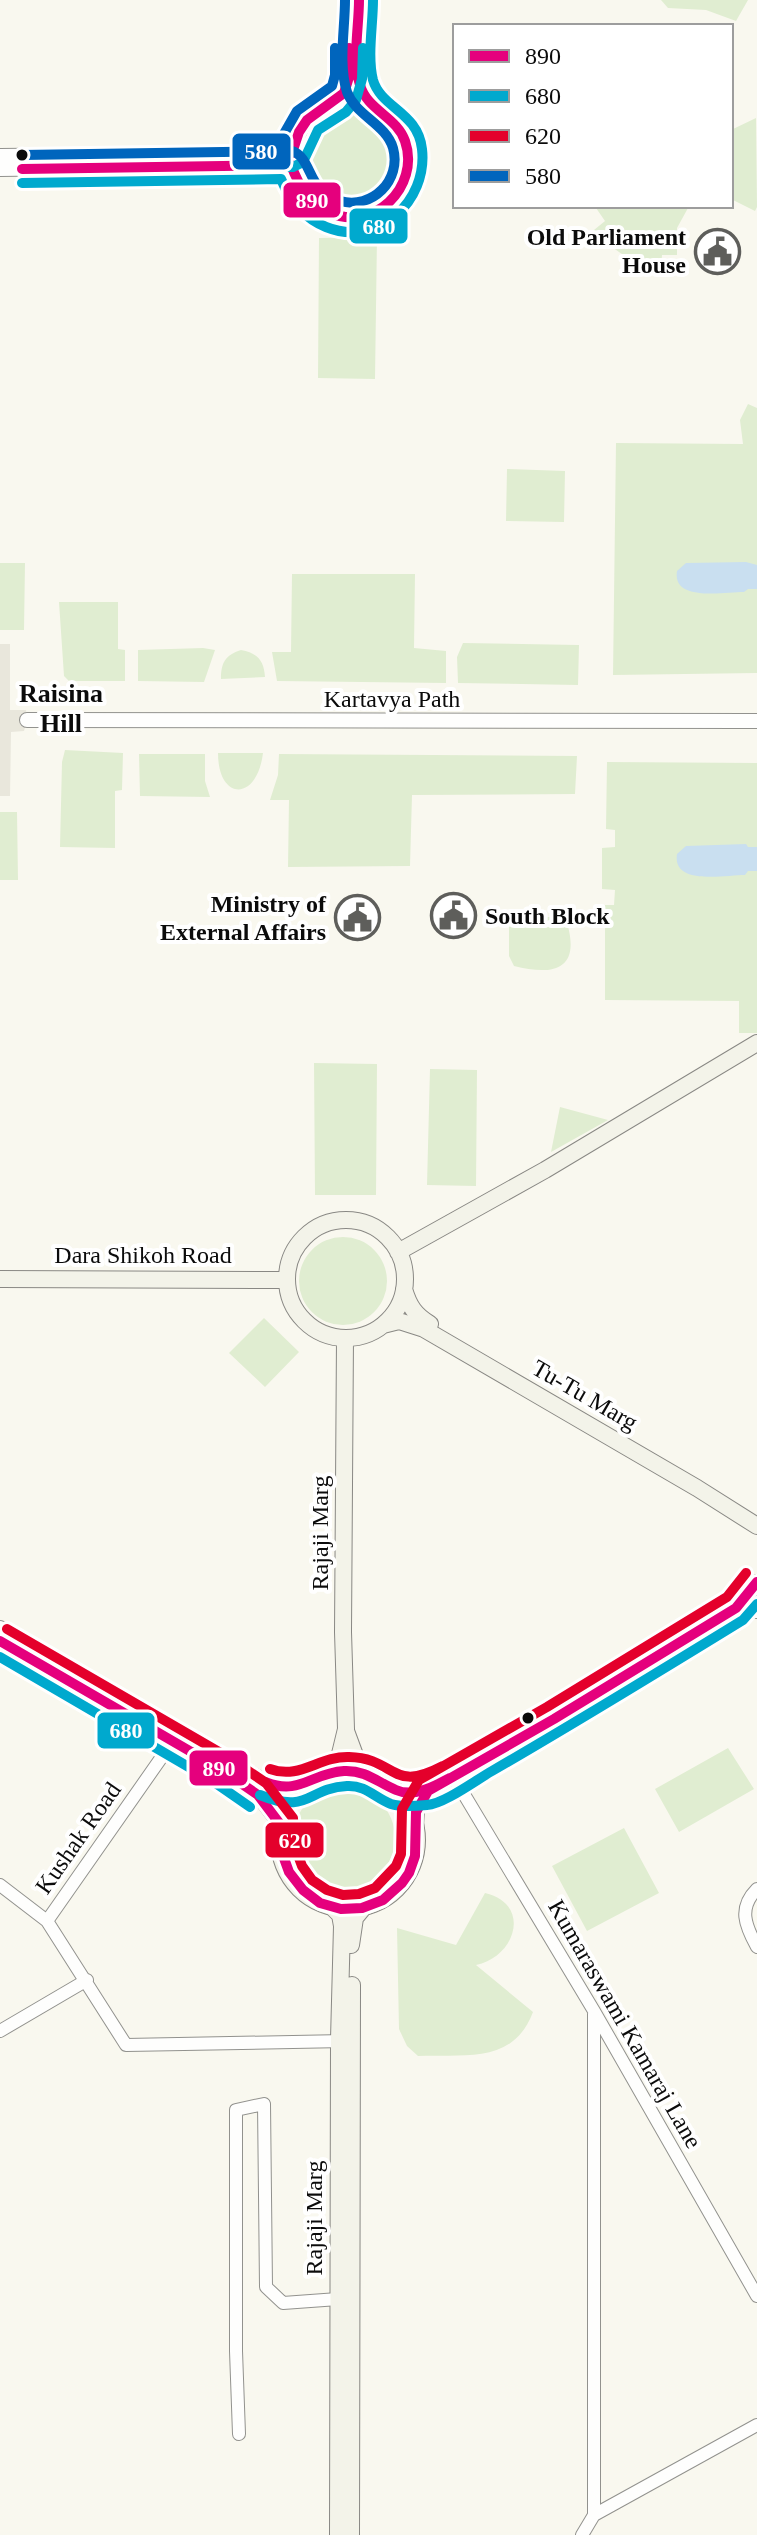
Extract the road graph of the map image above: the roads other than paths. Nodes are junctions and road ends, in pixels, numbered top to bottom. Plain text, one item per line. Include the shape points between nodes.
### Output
1 (348, 0) edge
2 (359, 0) edge
3 (335, 103) junction
4 (373, 106) junction
5 (0, 156) edge
6 (292, 159) junction
7 (22, 162) junction
8 (0, 169) edge
9 (27, 720) dead end
10 (757, 721) edge
11 (757, 1043) edge
12 (398, 1252) junction
13 (0, 1279) edge
14 (286, 1280) junction
15 (404, 1289) junction
16 (383, 1325) junction
17 (345, 1338) junction
18 (757, 1513) edge
19 (757, 1526) edge
20 (757, 1582) edge
21 (736, 1608) junction
22 (757, 1611) edge
23 (0, 1628) edge
24 (0, 1641) edge
25 (346, 1729) junction
26 (173, 1741) junction
27 (367, 1774) junction
28 (325, 1775) junction
29 (453, 1776) junction
30 (305, 1786) junction
31 (262, 1788) junction
32 (396, 1791) junction
33 (428, 1791) junction
34 (280, 1824) junction
35 (416, 1826) junction
36 (0, 1885) edge
37 (757, 1889) edge
38 (331, 1906) junction
39 (365, 1906) junction
40 (47, 1921) junction
41 (757, 1947) edge
42 (87, 1980) junction
43 (594, 2011) junction
44 (0, 2031) edge
45 (346, 2041) junction
46 (757, 2296) edge
47 (338, 2299) junction
48 (757, 2425) edge
49 (239, 2434) dead end
50 (594, 2515) junction
51 (338, 2535) edge
52 (351, 2535) edge
53 (582, 2535) edge

1 - 3 street via 348,81
2 - 4 street via 359,84
3 - 4 street
3 - 6 street via 306,122 296,136
4 - 6 street via 394,121 408,154 402,188 385,206 363,217 327,214 299,190
5 - 7 street
6 - 7 street
7 - 8 street
9 - 10 street, Kartavya Path
11 - 12 main road
12 - 14 main road via 381,1230 347,1220 331,1222 294,1250
12 - 15 main road
13 - 14 main road, Dara Shikoh Road
14 - 17 main road via 300,1316 320,1332
15 - 16 main road
15 - 18 main road, Tu-Tu Marg via 416,1315
16 - 17 main road
16 - 19 main road, Tu-Tu Marg via 399,1321 424,1329
17 - 25 main road, Rajaji Marg
20 - 21 street
21 - 22 street
21 - 29 street
23 - 31 street
24 - 26 street
25 - 27 main road, Rajaji Marg
25 - 28 main road, Rajaji Marg via 339,1758
26 - 31 street
26 - 40 street, Kushak Road
27 - 28 main road
27 - 32 main road
28 - 30 main road
29 - 33 street
29 - 43 street, Kumaraswami Kamaraj Lane
30 - 31 street
30 - 34 main road
31 - 34 street
32 - 33 street
32 - 35 main road
33 - 35 street via 417,1810
34 - 38 main road via 279,1845 287,1872 306,1894
35 - 39 main road via 416,1851 408,1874 392,1893
36 - 40 street
37 - 41 street via 744,1913
38 - 39 main road
38 - 45 main road, Rajaji Marg via 342,1926
39 - 45 main road, Rajaji Marg via 352,1928
40 - 42 street
42 - 44 street
42 - 45 street via 126,2045
43 - 46 street, Kumaraswami Kamaraj Lane
43 - 50 street
45 - 47 main road, Rajaji Marg
45 - 52 main road, Rajaji Marg
47 - 49 street via 283,2303 266,2287 264,2104 236,2110
47 - 51 main road, Rajaji Marg
48 - 50 street
50 - 53 street

